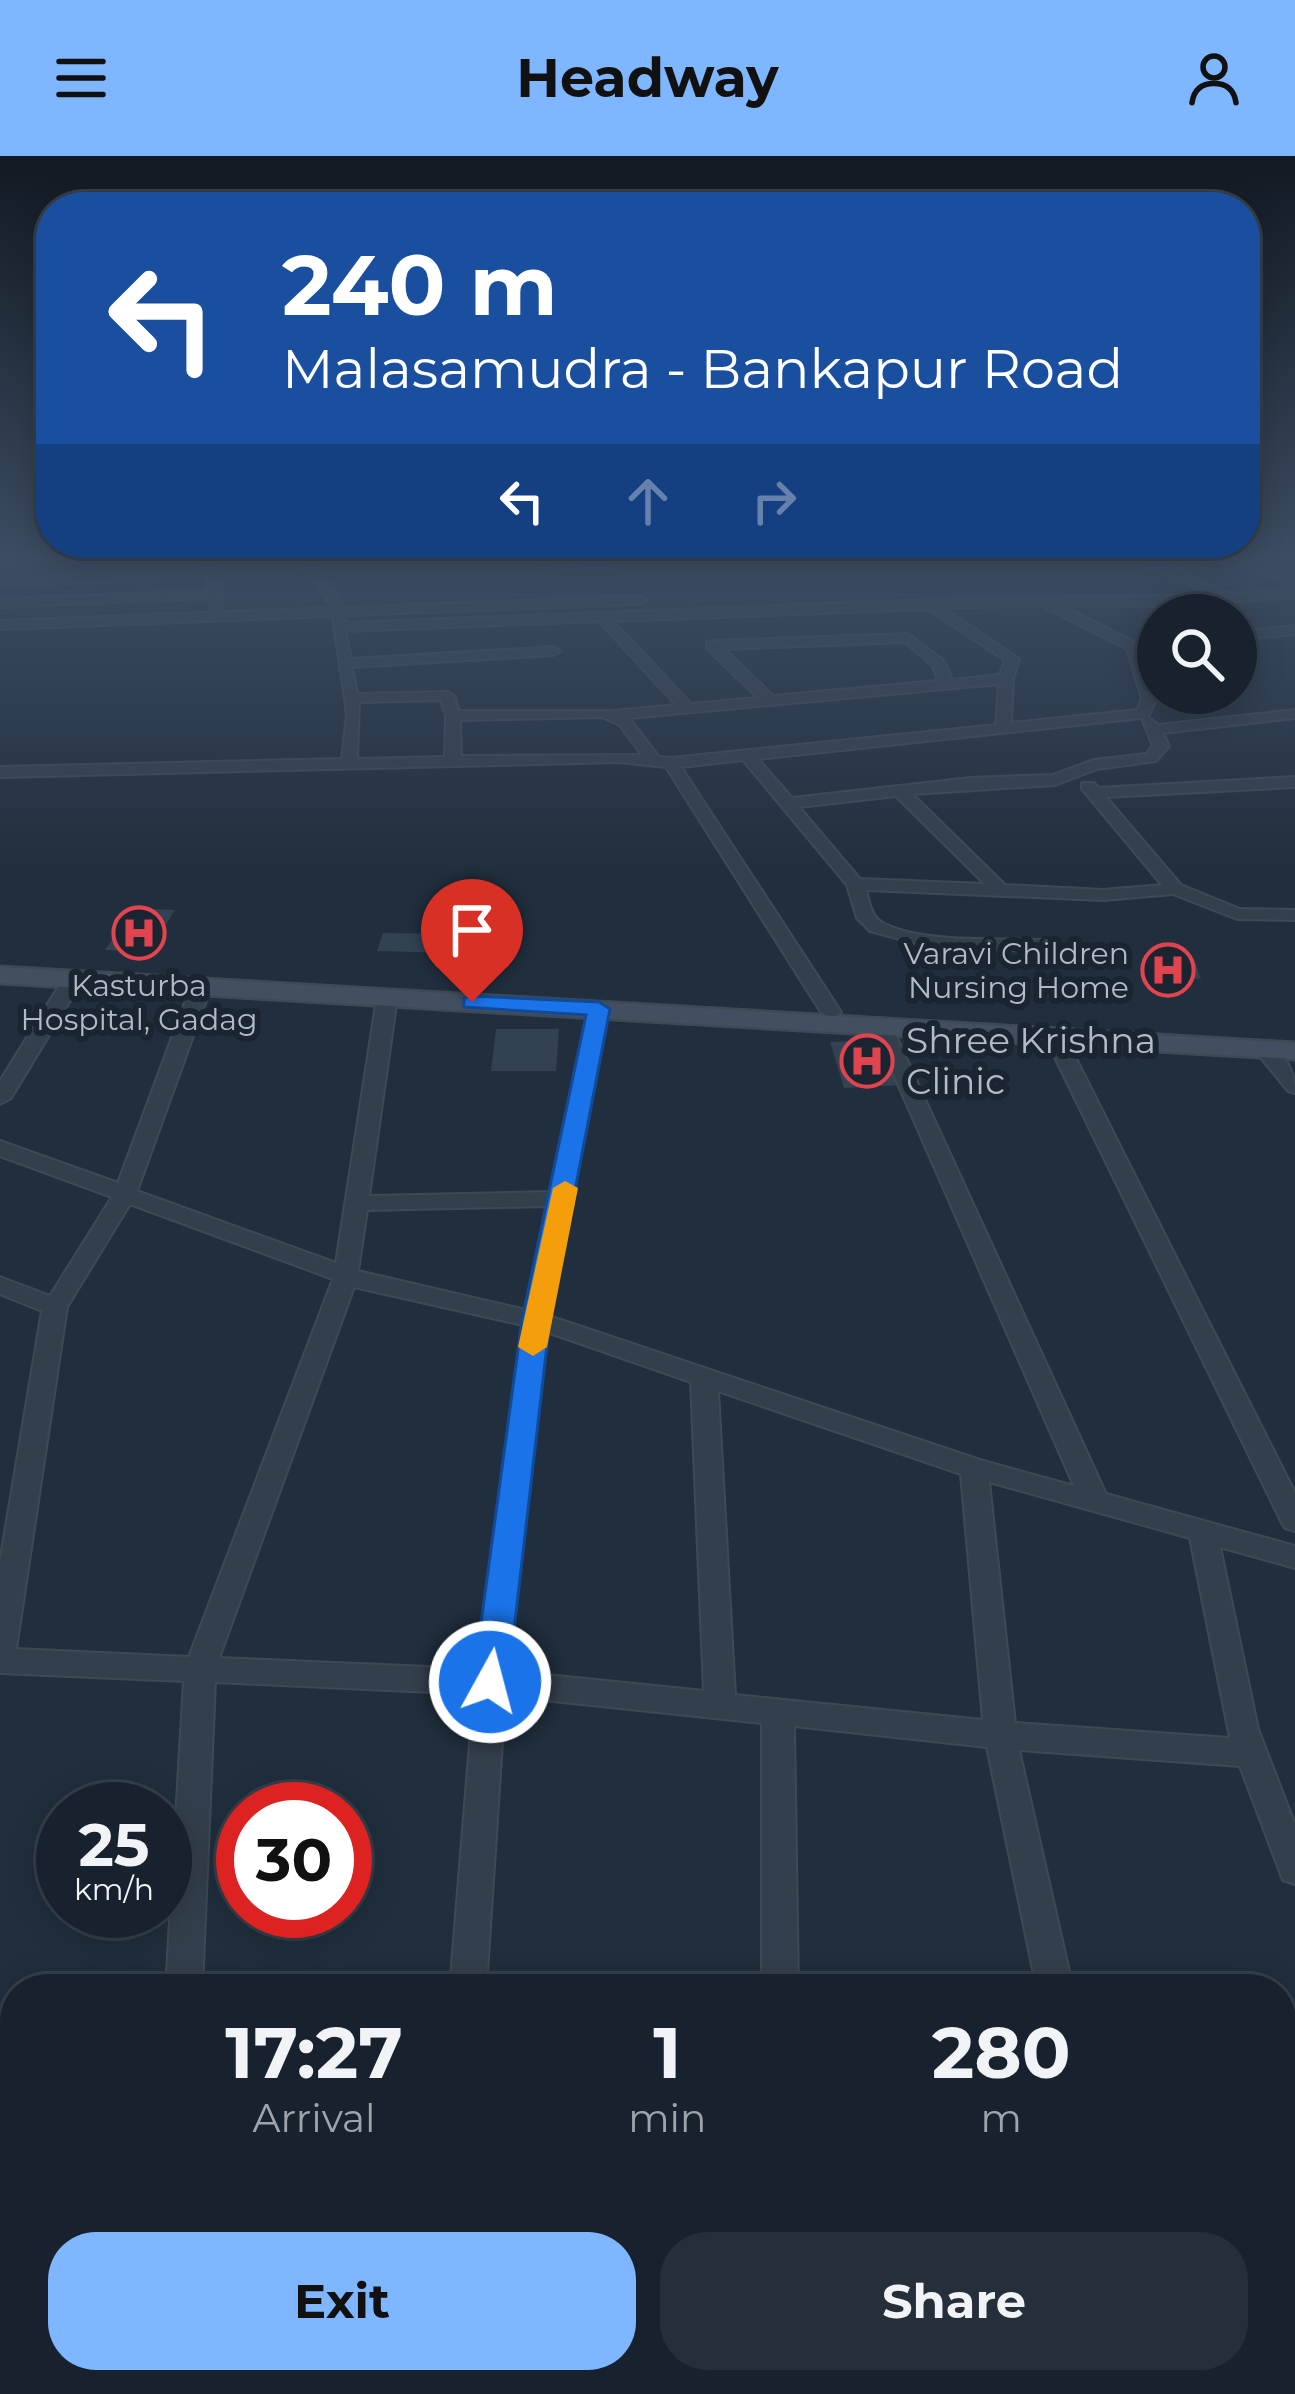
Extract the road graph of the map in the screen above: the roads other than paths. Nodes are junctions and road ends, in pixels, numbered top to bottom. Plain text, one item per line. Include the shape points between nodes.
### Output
1 (346, 665) edge
2 (647, 665) edge
3 (732, 665) edge
4 (940, 665) edge
5 (1010, 665) edge
6 (1006, 679) junction
7 (947, 687) junction
8 (352, 698) junction
9 (771, 702) junction
10 (689, 710) junction
11 (1143, 714) joint
12 (1295, 714) edge
13 (453, 716) junction
14 (616, 716) junction
15 (1154, 730) junction
16 (1003, 731) junction
17 (748, 756) junction
18 (662, 761) junction
19 (453, 763) junction
20 (349, 765) junction
21 (0, 772) edge
22 (1075, 772) junction
23 (1292, 785) edge
24 (898, 790) junction
25 (1094, 793) junction
26 (791, 803) junction
27 (855, 884) junction
28 (1000, 890) junction
29 (1175, 890) junction
30 (1295, 915) edge
31 (1046, 946) dead end
32 (0, 963) edge
33 (0, 974) edge
34 (72, 981) junction
35 (200, 989) junction
36 (387, 998) junction
37 (599, 1009) junction
38 (831, 1012) junction
39 (883, 1027) junction
40 (1055, 1037) junction
41 (1295, 1038) edge
42 (1264, 1049) junction
43 (1295, 1051) edge
44 (1295, 1087) edge
45 (0, 1098) edge
46 (0, 1148) edge
47 (125, 1194) junction
48 (563, 1199) junction
49 (359, 1203) junction
50 (346, 1275) junction
51 (0, 1286) edge
52 (55, 1307) junction
53 (536, 1320) junction
54 (704, 1376) junction
55 (974, 1468) junction
56 (1096, 1504) junction
57 (1295, 1521) edge
58 (1203, 1534) junction
59 (1295, 1557) edge
60 (0, 1656) edge
61 (200, 1668) junction
62 (490, 1682) junction
63 (720, 1706) junction
64 (778, 1712) junction
65 (1000, 1735) junction
66 (1251, 1754) junction
67 (1295, 1870) edge
68 (185, 1974) edge
69 (469, 1974) edge
70 (780, 1974) edge
71 (1052, 1974) edge

1 - 8 street
2 - 10 street
3 - 9 street
4 - 7 street
5 - 6 street
6 - 7 street
6 - 16 street
7 - 9 street
8 - 13 street via 437,693 450,700
8 - 20 street
9 - 10 street
10 - 14 street
11 - 15 street
11 - 16 street
12 - 15 street
13 - 14 street
13 - 19 street
14 - 18 street
15 - 22 street via 1161,746 1150,758
16 - 17 street
17 - 18 street
17 - 26 street
18 - 19 street
18 - 38 street
19 - 20 street
20 - 21 street
22 - 24 street
22 - 25 street
23 - 25 street
24 - 26 street
24 - 28 street
25 - 29 street
26 - 27 street
27 - 28 street
27 - 31 street via 866,918 893,934
28 - 29 street
29 - 30 street via 1237,914
32 - 38 main road
33 - 34 main road
34 - 35 main road
34 - 45 street
35 - 36 main road
35 - 47 street
36 - 37 main road
36 - 49 street
37 - 39 main road
37 - 48 street
38 - 41 main road
39 - 40 main road
39 - 56 street
40 - 42 main road
40 - 57 street
42 - 43 main road
42 - 44 street
46 - 47 street
47 - 50 street
47 - 52 street
48 - 49 street
48 - 53 street
49 - 50 street
50 - 53 street
50 - 61 street
51 - 52 street
52 - 60 street
53 - 54 street
53 - 62 street
54 - 55 street
54 - 63 street
55 - 56 street
55 - 65 street
56 - 58 street
58 - 59 street
58 - 66 street
60 - 61 street
61 - 62 street
61 - 68 street
62 - 63 street
62 - 69 street
63 - 64 street
64 - 65 street
64 - 70 street
65 - 66 street
65 - 71 street
66 - 67 street

